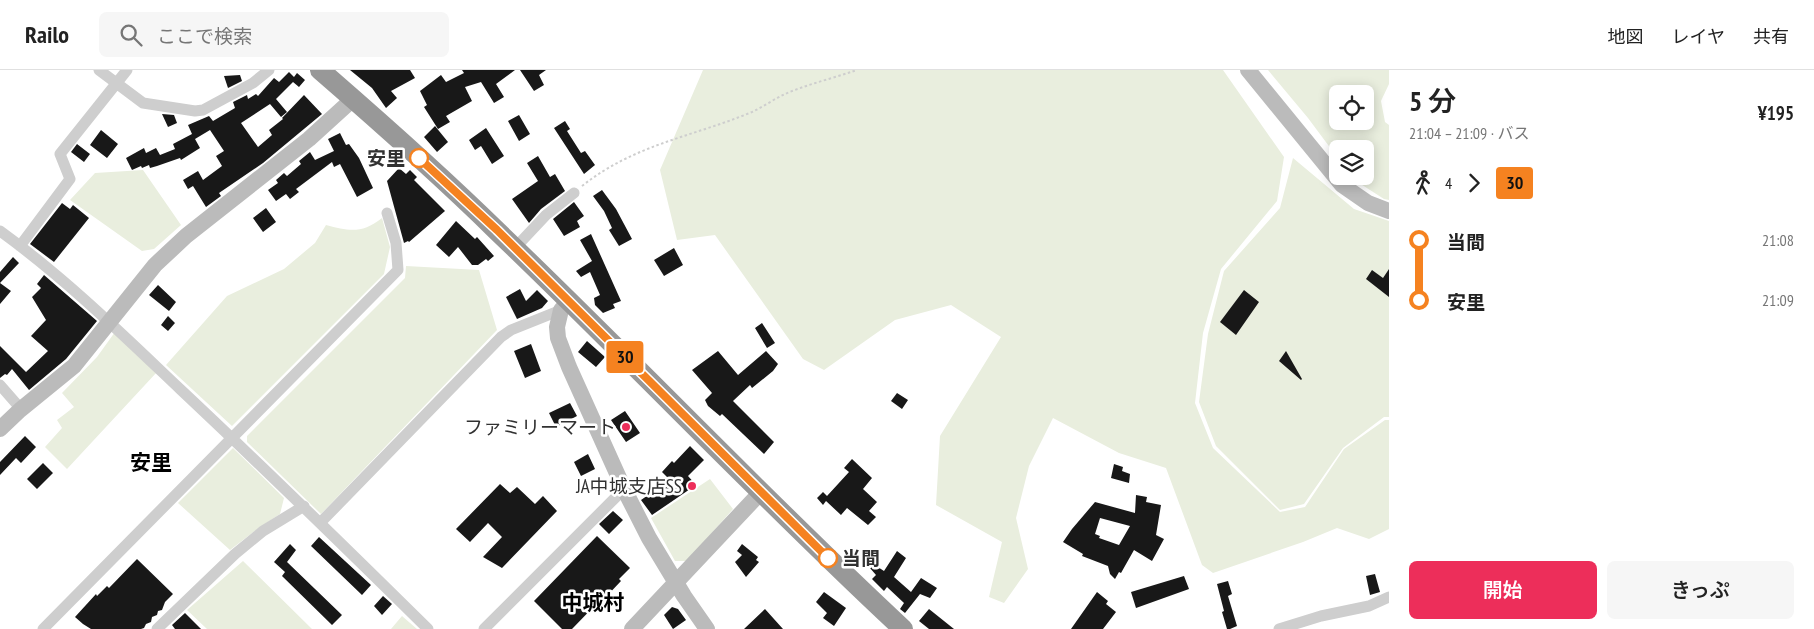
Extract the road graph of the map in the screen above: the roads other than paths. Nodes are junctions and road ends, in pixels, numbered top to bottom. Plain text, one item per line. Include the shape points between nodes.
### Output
1 (99, 70) edge
2 (127, 70) edge
3 (269, 70) edge
4 (320, 70) edge
5 (1248, 70) edge
6 (116, 84) junction
7 (353, 99) junction
8 (574, 193) road end
9 (1389, 211) edge
10 (387, 213) dead end
11 (0, 231) edge
12 (20, 246) junction
13 (515, 248) junction
14 (565, 306) junction
15 (109, 322) junction
16 (0, 385) edge
17 (21, 409) junction
18 (0, 429) edge
19 (231, 437) junction
20 (624, 489) junction
21 (761, 492) junction
22 (304, 506) junction
23 (320, 523) junction
24 (675, 582) junction
25 (1389, 597) edge
26 (43, 629) edge
27 (157, 629) edge
28 (428, 629) edge
29 (484, 629) edge
30 (632, 629) edge
31 (707, 629) edge
32 (903, 629) edge
33 (1279, 629) edge

1 - 6 street
2 - 6 street
3 - 6 street via 253,83 203,110 195,111 143,103
4 - 7 highway
5 - 9 street via 1342,185 1368,203
6 - 12 street via 60,154 70,179
7 - 13 highway via 434,170
7 - 15 street via 309,139 186,236 155,265
8 - 13 street
10 - 19 street via 396,243 398,270
11 - 12 street
12 - 15 street
13 - 14 highway
14 - 20 street via 557,327 558,338
14 - 21 highway
14 - 23 street via 501,337
15 - 17 street via 74,366
15 - 19 street
16 - 17 street
17 - 18 street
19 - 22 street
19 - 26 street
20 - 24 street via 648,538
20 - 29 street
21 - 24 street
21 - 32 highway
22 - 23 street
22 - 27 street via 263,531 235,554
23 - 28 street
24 - 30 street
24 - 31 street
25 - 33 street via 1369,606

